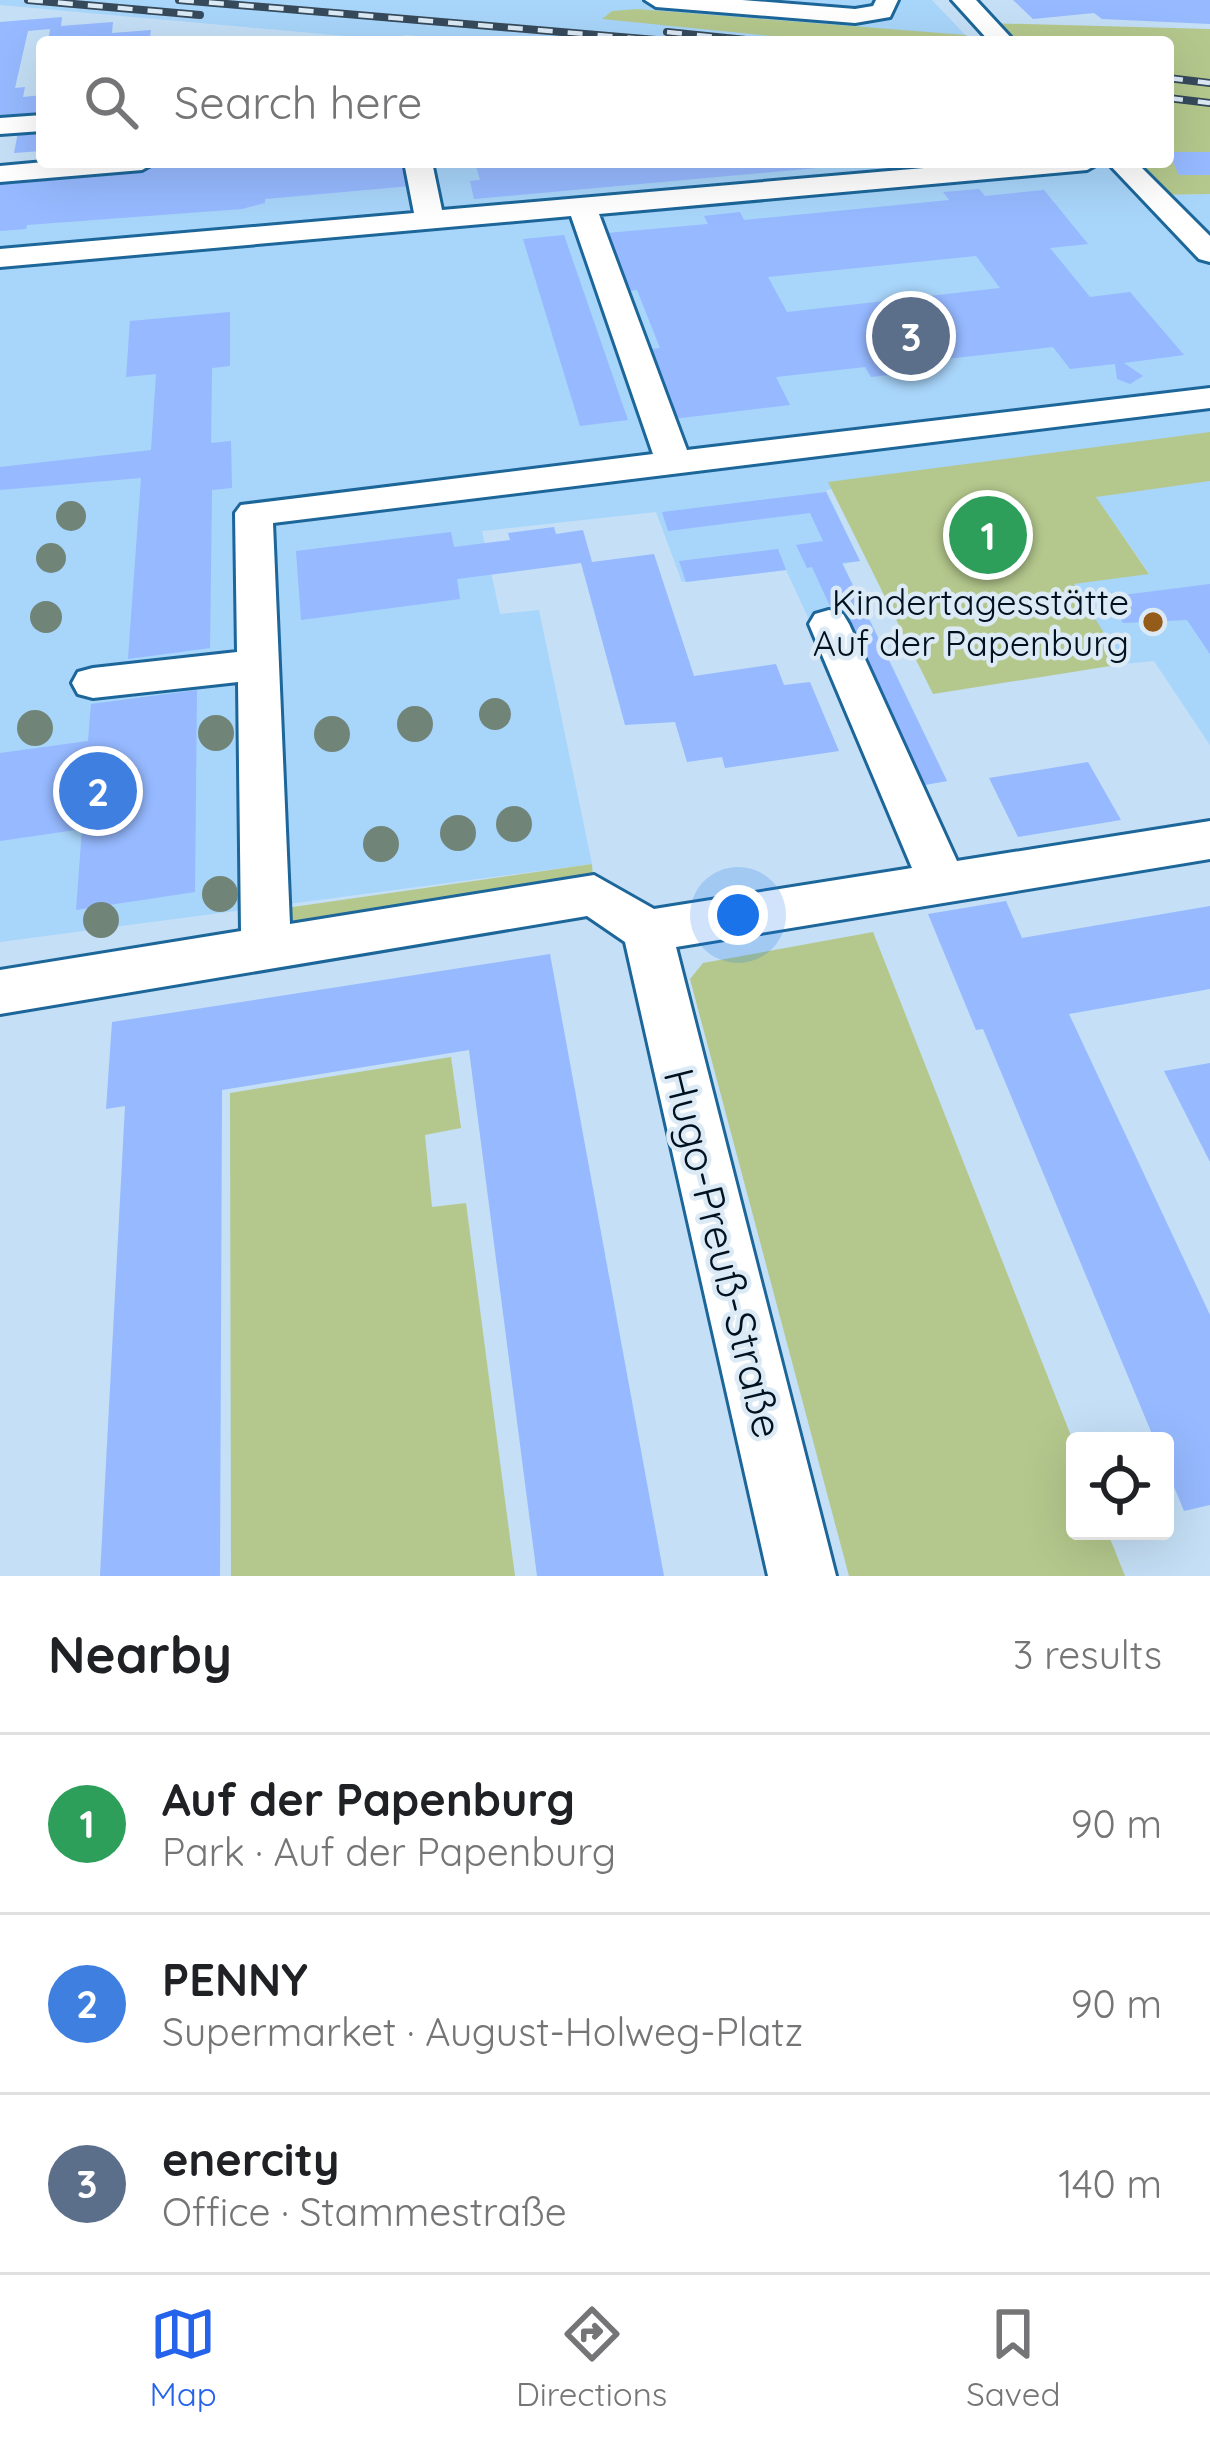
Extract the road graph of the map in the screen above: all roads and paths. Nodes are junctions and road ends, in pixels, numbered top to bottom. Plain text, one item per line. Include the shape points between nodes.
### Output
1 (656, 0) edge
2 (886, 0) edge
3 (963, 0) edge
4 (997, 36) edge
5 (36, 124) edge
6 (0, 127) edge
7 (71, 168) edge
8 (419, 168) edge
9 (952, 168) edge
10 (1127, 168) edge
11 (0, 174) edge
12 (1210, 205) edge
13 (1164, 206) junction
14 (582, 207) junction
15 (430, 222) junction
16 (1210, 253) edge
17 (0, 258) edge
18 (1210, 398) edge
19 (674, 463) junction
20 (829, 624) dead end
21 (261, 653) junction
22 (93, 683) dead end
23 (1210, 840) edge
24 (942, 882) junction
25 (646, 931) junction
26 (266, 949) junction
27 (1, 1000) edge
28 (802, 1576) edge

1 - 2 street via 855,16 882,12
3 - 4 street
5 - 6 street
7 - 11 street
8 - 15 street
9 - 14 street
10 - 13 street
12 - 13 street
13 - 16 street
14 - 15 street
14 - 19 street
15 - 17 street
18 - 19 street
19 - 21 street via 254,513
20 - 24 street
21 - 22 street
21 - 26 street
23 - 24 street
24 - 25 street
25 - 26 street via 594,896
25 - 28 street, Hugo-Preuß-Straße
26 - 27 street

